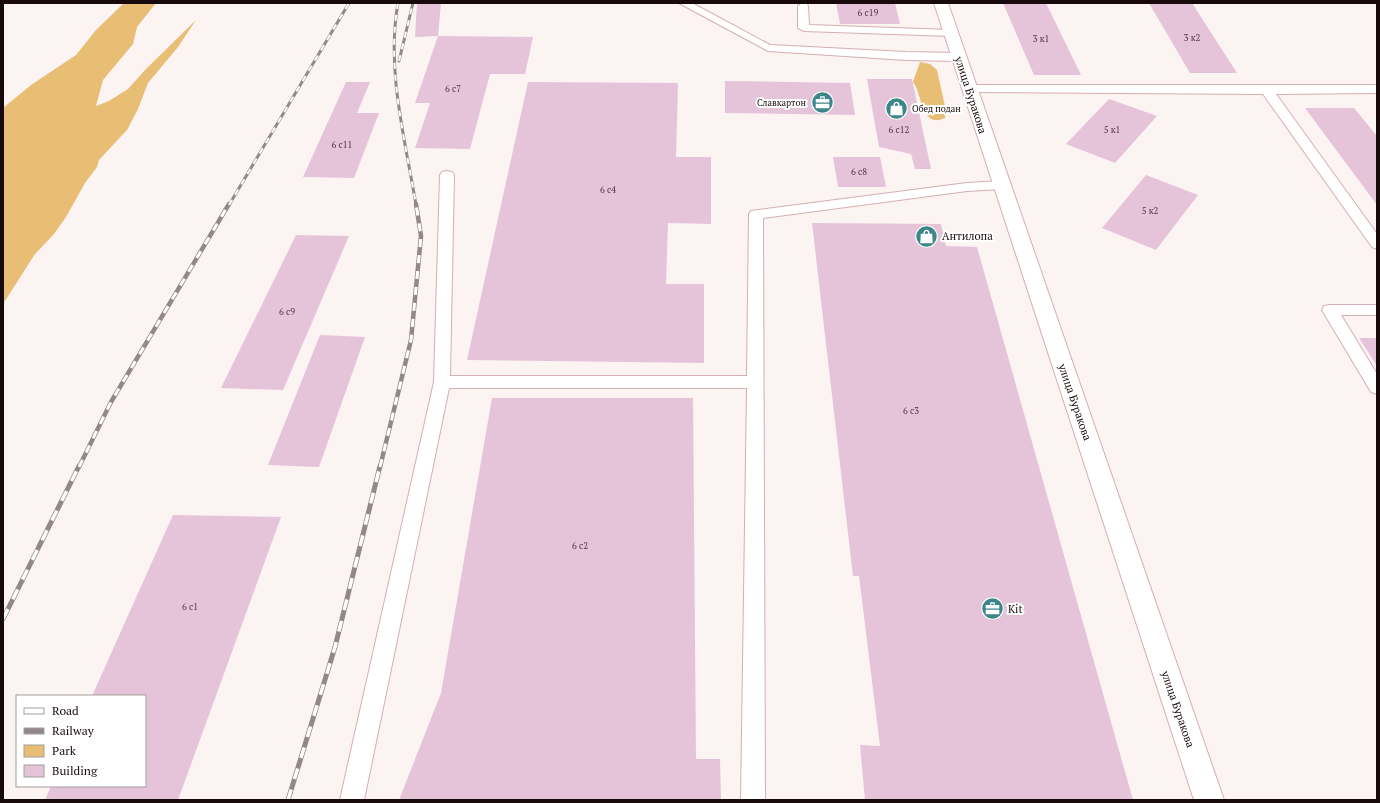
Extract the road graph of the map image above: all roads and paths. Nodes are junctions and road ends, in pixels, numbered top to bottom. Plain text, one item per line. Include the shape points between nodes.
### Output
1 (684, 3) edge
2 (941, 3) edge
3 (802, 6) dead end
4 (951, 33) junction
5 (959, 57) junction
6 (969, 89) junction
7 (1377, 89) edge
8 (1267, 90) junction
9 (447, 175) dead end
10 (1001, 185) junction
11 (1377, 244) edge
12 (1377, 310) edge
13 (442, 382) junction
14 (755, 382) junction
15 (1377, 388) edge
16 (352, 800) edge
17 (753, 800) edge
18 (1209, 800) edge

1 - 5 lane via 768,48
2 - 4 street, улица Буракова
3 - 4 lane via 804,28
4 - 5 street, улица Буракова
5 - 6 street, улица Буракова
6 - 8 lane
6 - 10 street, улица Буракова
7 - 8 lane
8 - 11 lane
9 - 13 lane
10 - 14 lane via 756,214
10 - 18 street, улица Буракова
12 - 15 lane via 1330,310
13 - 14 lane
13 - 16 lane
14 - 17 lane

